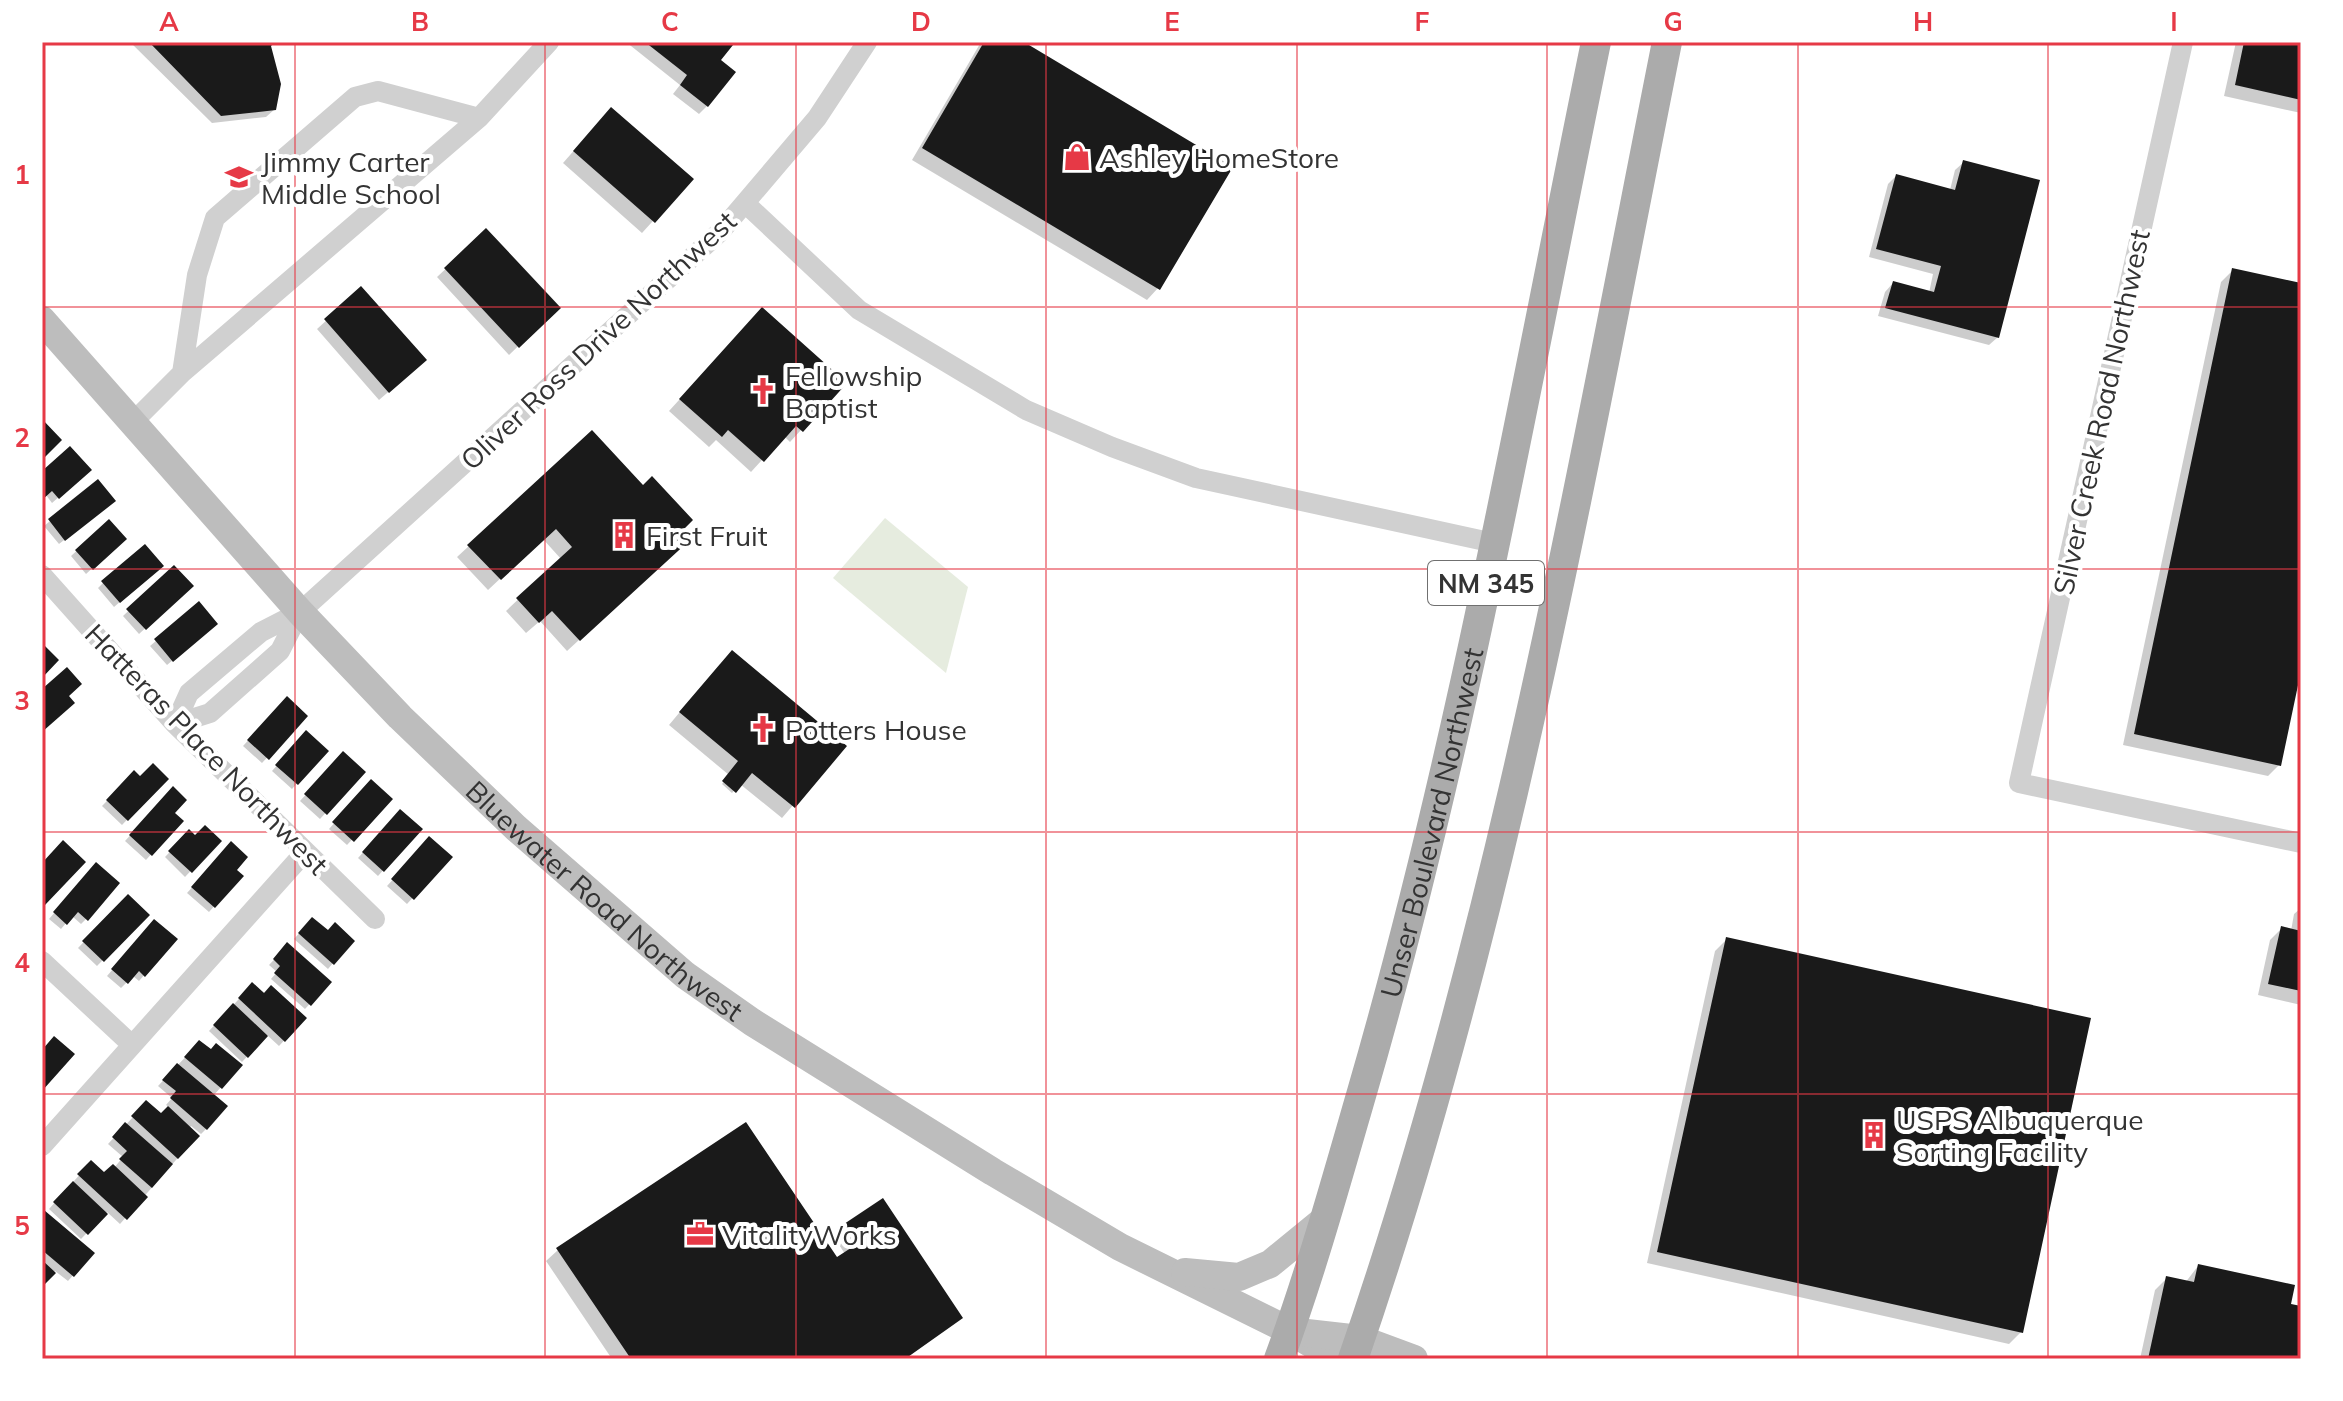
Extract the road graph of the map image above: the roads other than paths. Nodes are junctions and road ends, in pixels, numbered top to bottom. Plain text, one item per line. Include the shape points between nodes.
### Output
1 (549, 42) edge
2 (867, 42) edge
3 (1596, 42) edge
4 (1667, 42) edge
5 (2183, 42) edge
6 (479, 118) junction
7 (746, 204) junction
8 (42, 320) edge
9 (182, 373) junction
10 (134, 421) junction
11 (1494, 543) junction
12 (42, 575) edge
13 (300, 612) junction
14 (175, 724) junction
15 (2301, 843) edge
16 (305, 852) junction
17 (375, 919) dead end
18 (42, 961) edge
19 (132, 1045) junction
20 (42, 1146) edge
21 (1325, 1219) junction
22 (1168, 1270) junction
23 (1290, 1331) junction
24 (1356, 1349) edge
25 (1279, 1359) edge
26 (1337, 1359) edge
27 (1414, 1359) edge

1 - 6 street
2 - 7 street, Oliver Ross Drive Northwest via 817,118
3 - 11 main road, Unser Boulevard Northwest / NM 345
4 - 24 main road, NM 345 via 1543,669 1473,966
5 - 15 street, Silver Creek Road Northwest via 2019,783
6 - 9 street
6 - 9 street via 378,91 355,97 215,218 197,275
7 - 11 street via 859,310 1026,410 1196,478
7 - 13 street, Oliver Ross Drive Northwest
8 - 10 street, Bluewater Road Northwest
9 - 10 street
10 - 13 street, Bluewater Road Northwest
11 - 21 main road, Unser Boulevard Northwest / NM 345 via 1404,946
12 - 14 street, Hatteras Place Northwest
13 - 14 street via 261,632 189,693
13 - 14 street via 280,651 210,713
13 - 22 street, Bluewater Road Northwest via 516,828 685,975 980,1164
14 - 16 street, Hatteras Place Northwest
16 - 17 street, Hatteras Place Northwest
16 - 19 street
18 - 19 street
19 - 20 street
21 - 22 street via 1270,1264 1239,1277
21 - 23 main road, Unser Boulevard Northwest / NM 345
22 - 23 street, Bluewater Road Northwest
23 - 24 street, Bluewater Road Northwest
23 - 25 main road, Unser Boulevard Northwest / NM 345
23 - 26 street, Bluewater Road Northwest
24 - 27 street, Bluewater Road Northwest

